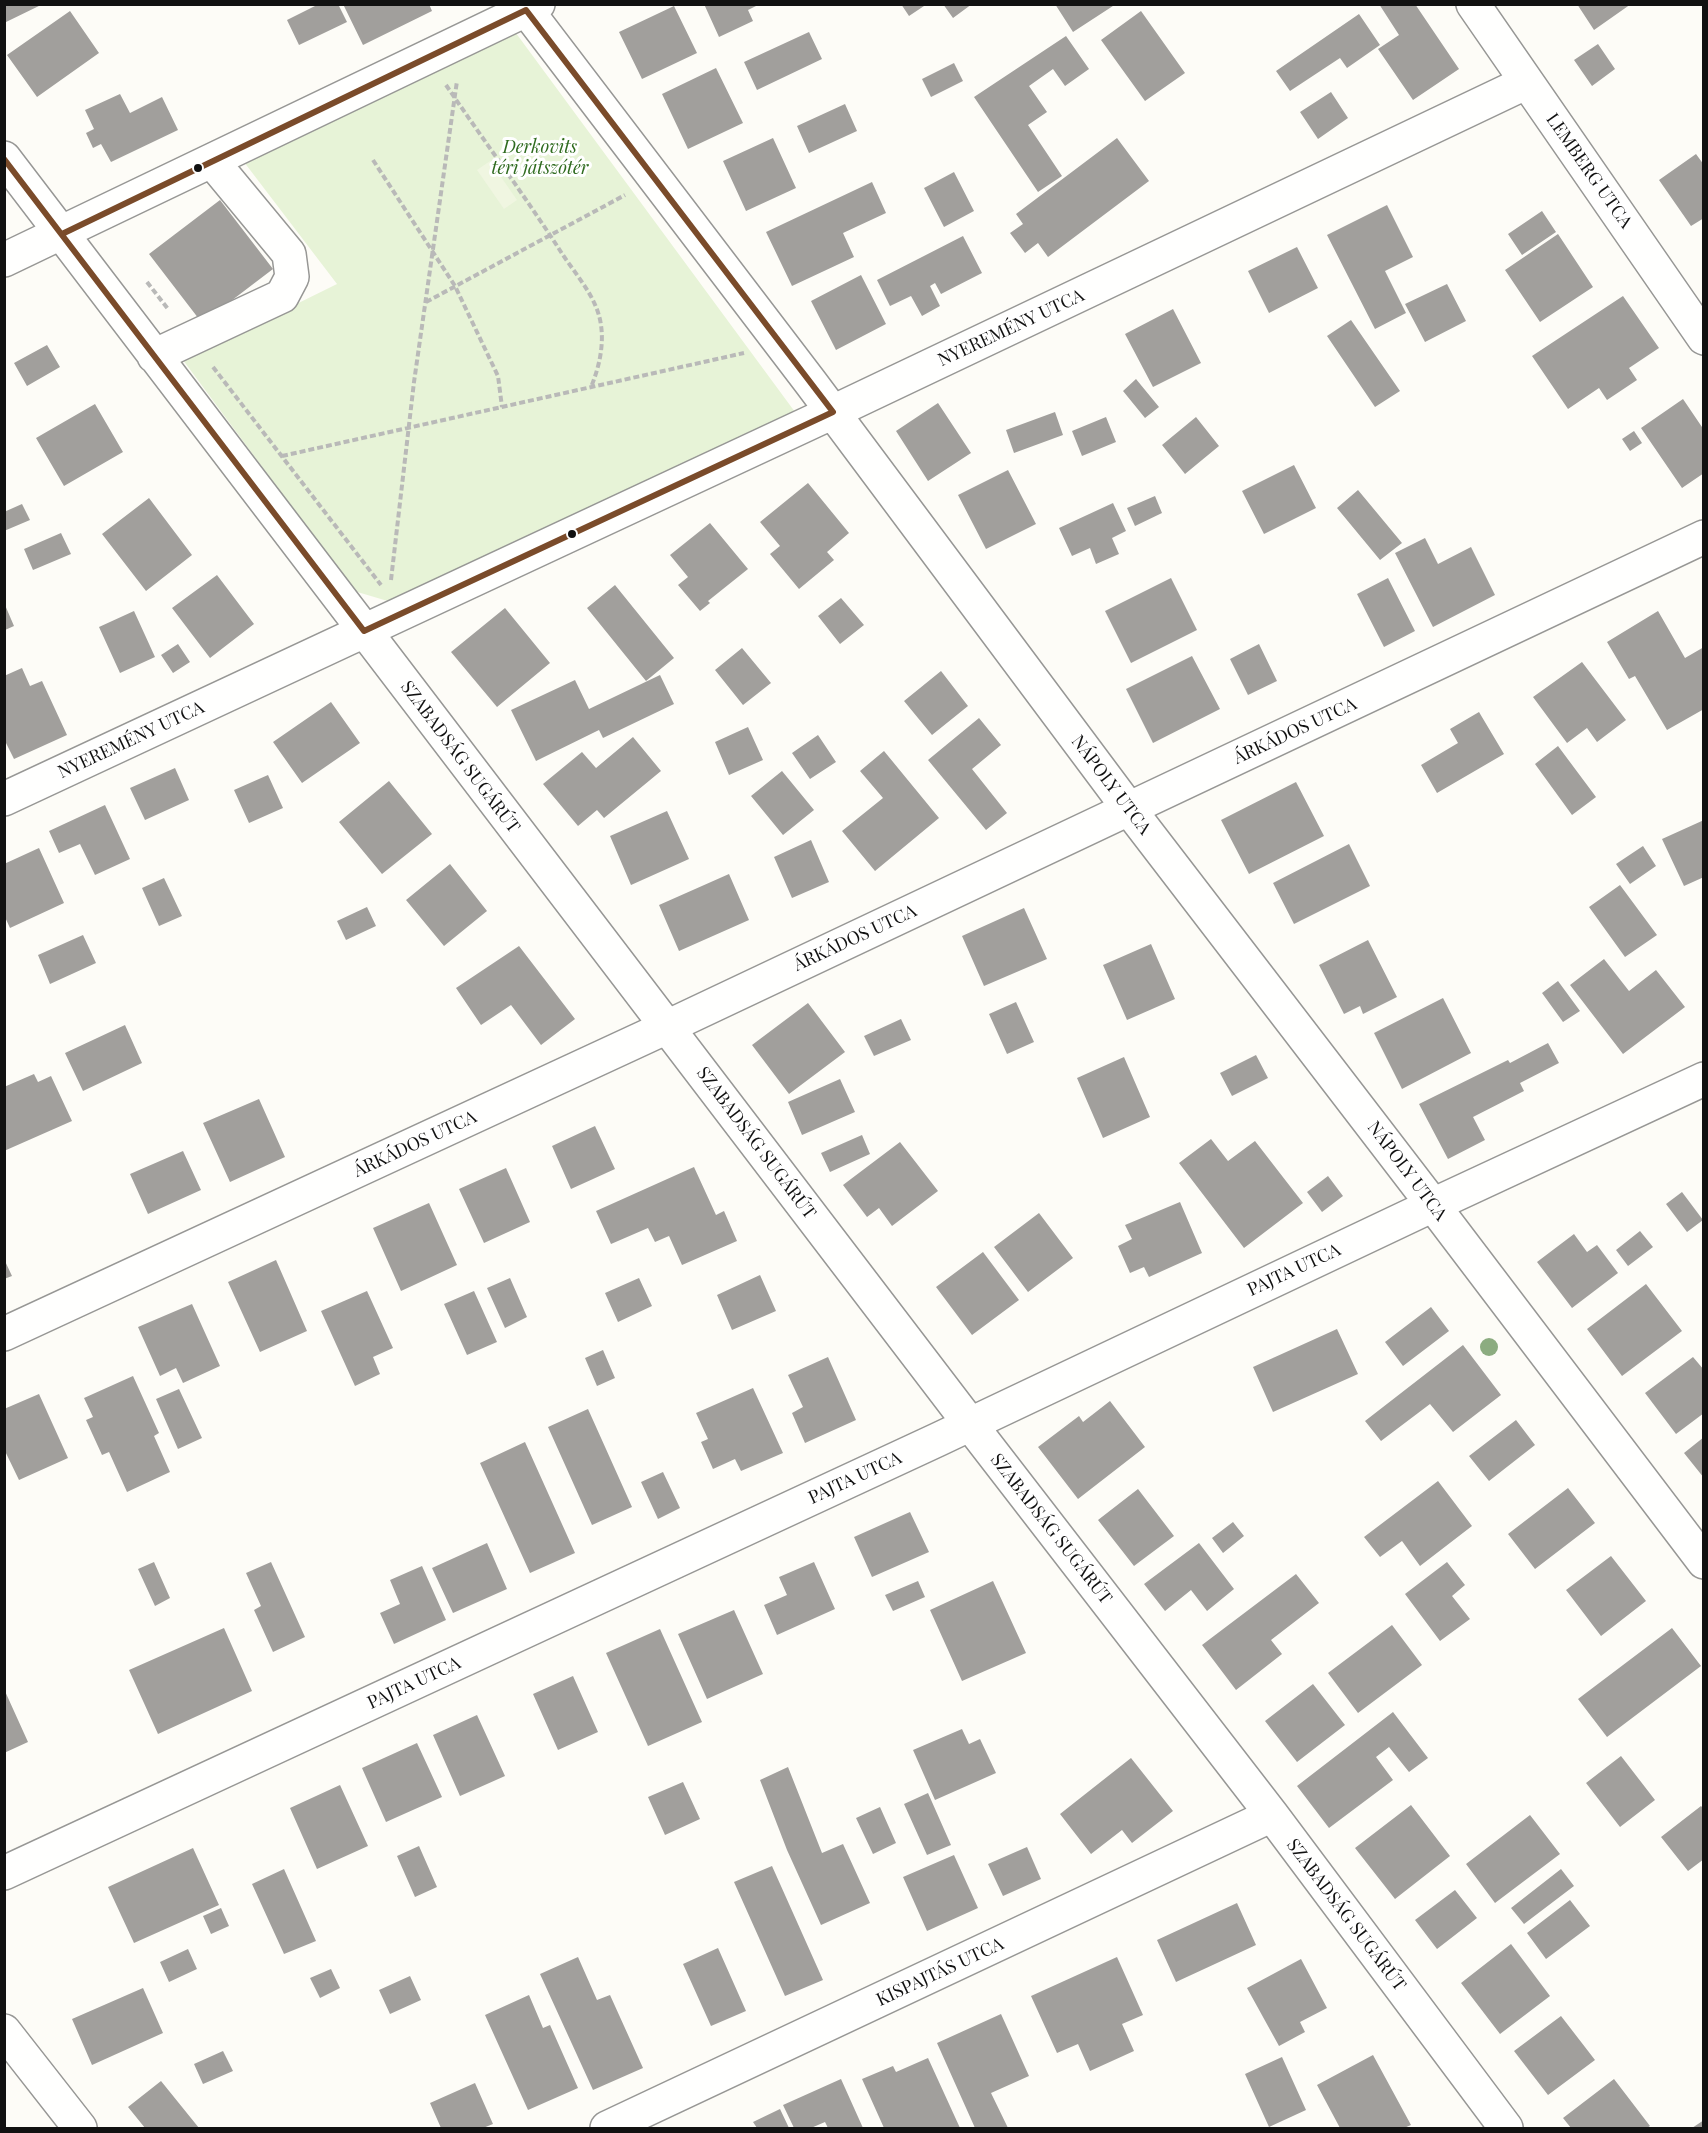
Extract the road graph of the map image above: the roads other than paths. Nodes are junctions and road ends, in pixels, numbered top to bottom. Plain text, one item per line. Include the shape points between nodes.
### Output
1 (1473, 4) edge
2 (529, 6) edge
3 (1527, 82) junction
4 (4, 158) edge
5 (212, 161) junction
6 (62, 234) junction
7 (4, 260) edge
8 (1704, 338) edge
9 (154, 356) junction
10 (833, 412) junction
11 (1704, 537) edge
12 (364, 630) junction
13 (4, 799) edge
14 (1129, 809) junction
15 (667, 1027) junction
16 (1704, 1079) edge
17 (1433, 1205) junction
18 (4, 1334) edge
19 (970, 1424) junction
20 (1704, 1562) edge
21 (1272, 1815) junction
22 (4, 1873) edge
23 (4, 2031) edge
24 (80, 2128) edge
25 (608, 2128) edge
26 (1506, 2128) edge

1 - 3 street, LEMBERG UTCA
2 - 5 street
2 - 10 street, NÁPOLY UTCA
3 - 8 street, LEMBERG UTCA
3 - 10 street, NYEREMÉNY UTCA
4 - 6 street, SZABADSÁG SUGÁRÚT
5 - 6 street
5 - 9 street via 288,254 292,277 282,296
6 - 7 street
6 - 9 street, SZABADSÁG SUGÁRÚT
9 - 12 street, SZABADSÁG SUGÁRÚT
10 - 12 street, NYEREMÉNY UTCA
10 - 14 street, NÁPOLY UTCA
11 - 14 street, ÁRKÁDOS UTCA
12 - 13 street, NYEREMÉNY UTCA
12 - 15 street, SZABADSÁG SUGÁRÚT
14 - 15 street, ÁRKÁDOS UTCA
14 - 17 street, NÁPOLY UTCA
15 - 18 street, ÁRKÁDOS UTCA
15 - 19 street, SZABADSÁG SUGÁRÚT
16 - 17 street, PAJTA UTCA
17 - 19 street, PAJTA UTCA
17 - 20 street, NÁPOLY UTCA
19 - 21 street, SZABADSÁG SUGÁRÚT
19 - 22 street, PAJTA UTCA
21 - 25 street, KISPAJTÁS UTCA
21 - 26 street, SZABADSÁG SUGÁRÚT
23 - 24 street

